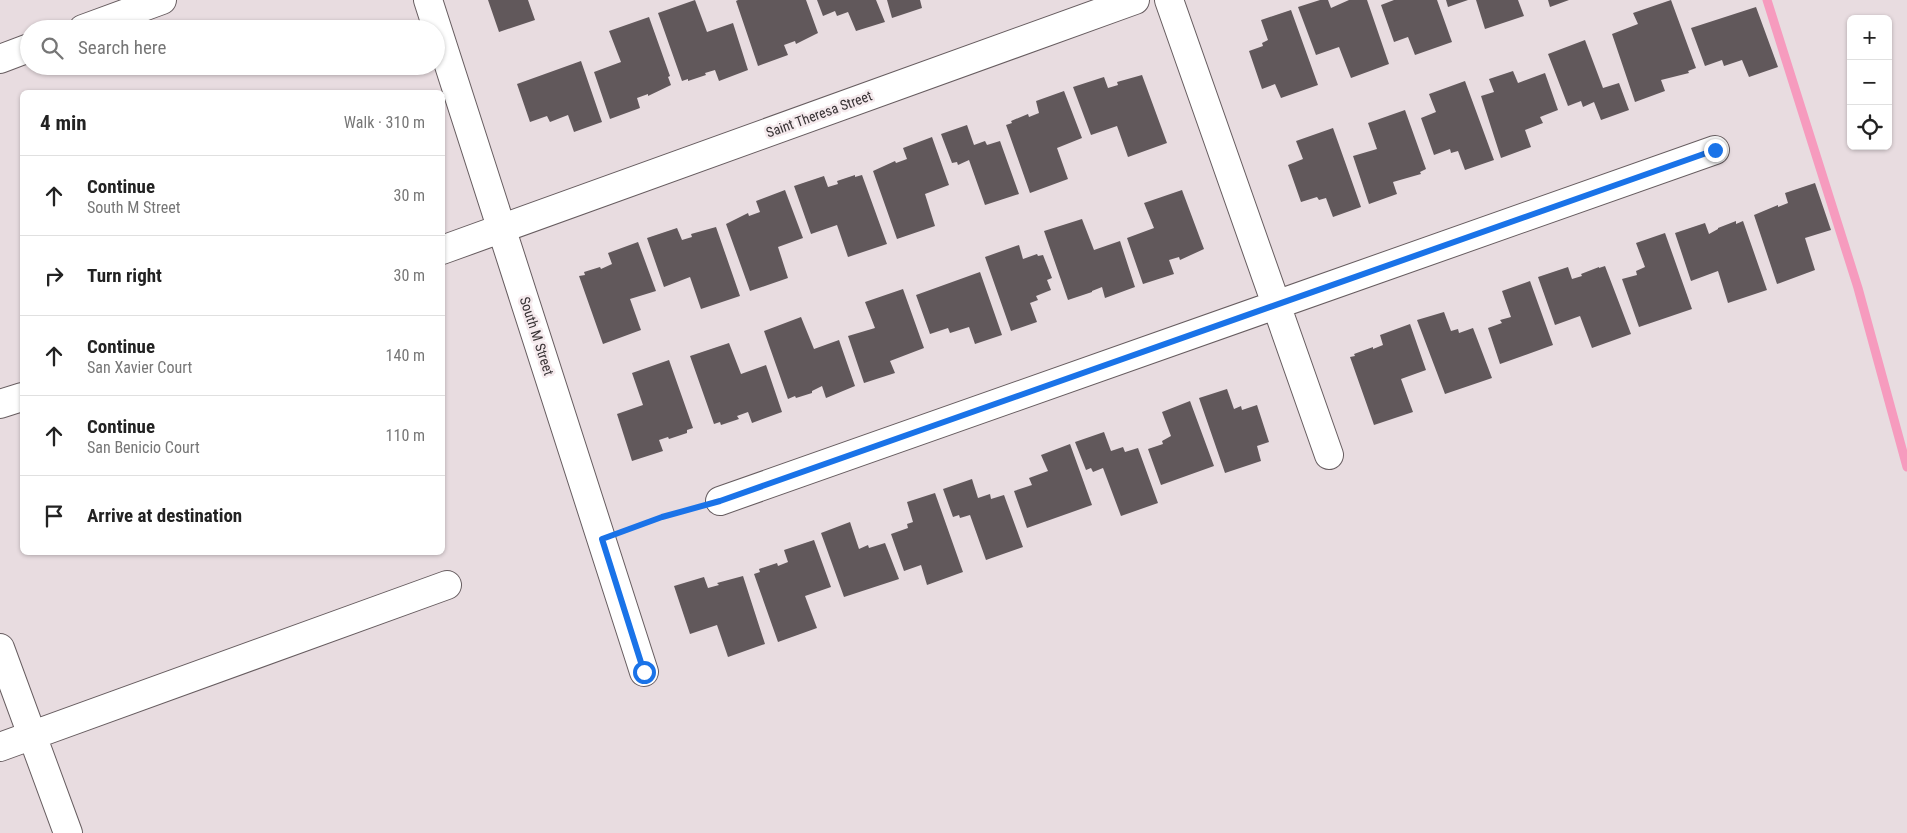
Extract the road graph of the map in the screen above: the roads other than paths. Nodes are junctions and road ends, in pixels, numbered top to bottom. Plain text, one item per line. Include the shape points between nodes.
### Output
1 (162, 0) edge
2 (428, 0) edge
3 (1135, 0) edge
4 (1169, 0) edge
5 (108, 20) edge
6 (434, 20) edge
7 (20, 51) edge
8 (445, 53) edge
9 (0, 59) edge
10 (1715, 150) dead end
11 (502, 229) junction
12 (445, 249) edge
13 (1276, 304) junction
14 (20, 398) edge
15 (0, 404) edge
16 (1328, 455) dead end
17 (720, 501) road end
18 (447, 585) dead end
19 (0, 648) edge
20 (644, 672) dead end
21 (32, 736) junction
22 (0, 747) edge
23 (68, 833) edge

1 - 5 street
2 - 6 street, South M Street
3 - 11 street, Saint Theresa Street
4 - 13 street
7 - 9 street
8 - 11 street, South M Street
10 - 13 street
11 - 12 street, Saint Theresa Street
11 - 20 street, South M Street
13 - 16 street
13 - 17 street
14 - 15 street
18 - 21 street
19 - 21 street
21 - 22 street
21 - 23 street

